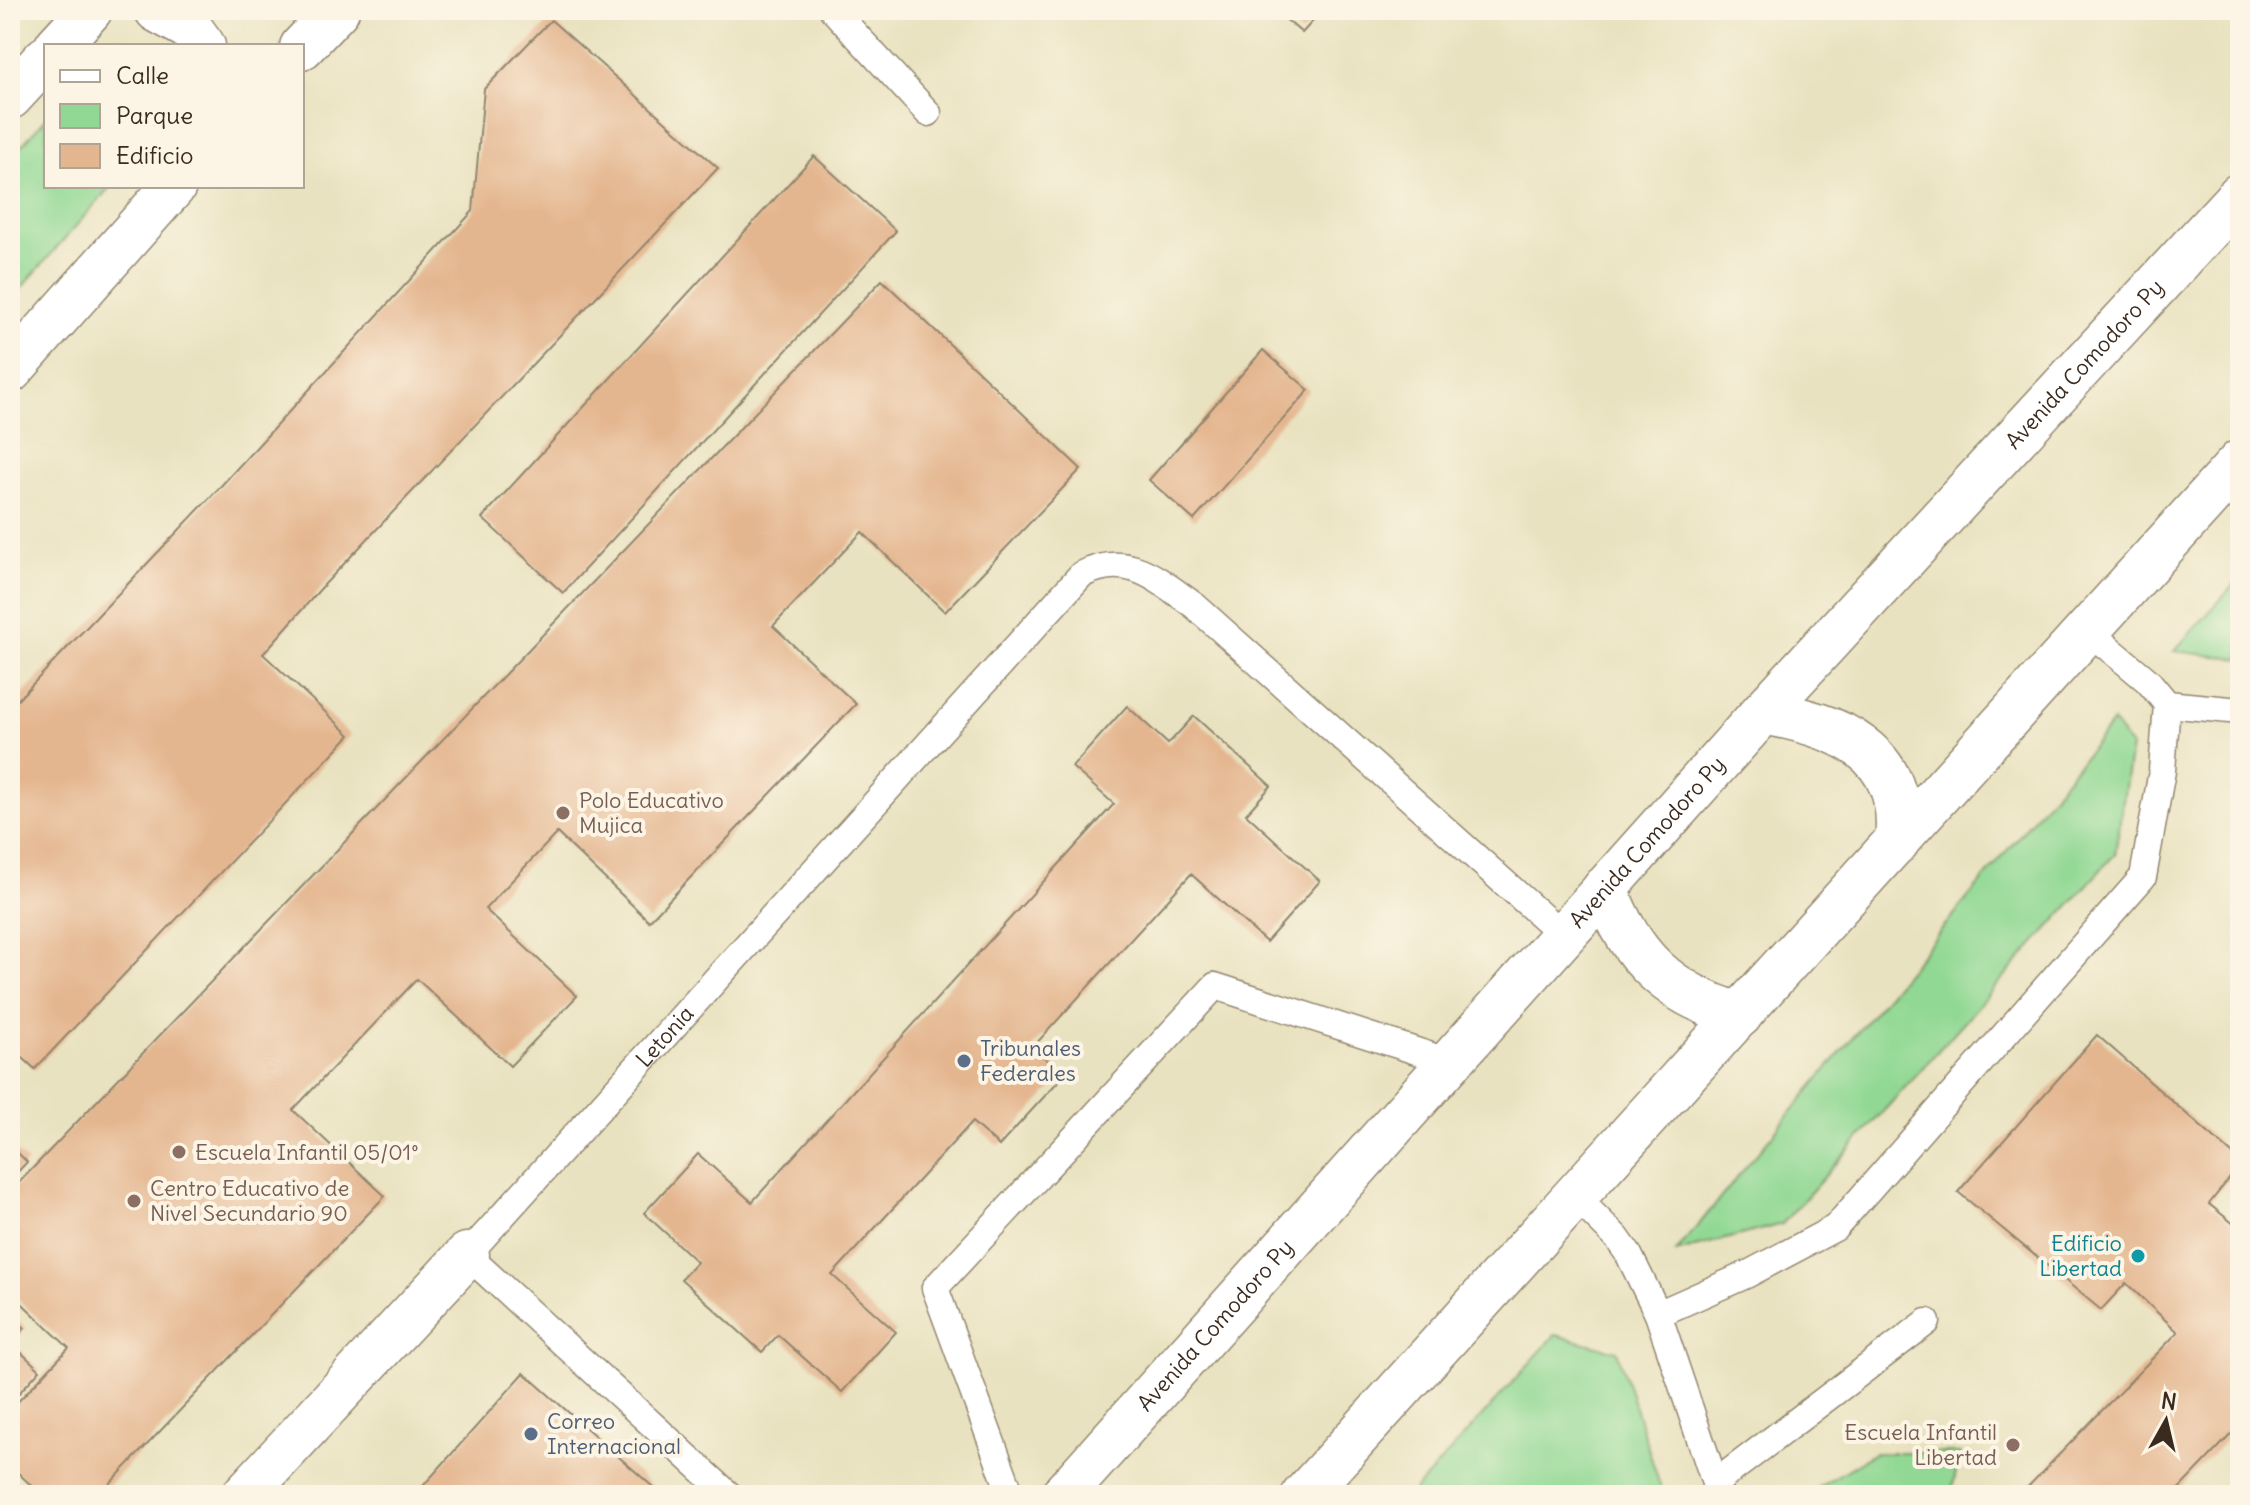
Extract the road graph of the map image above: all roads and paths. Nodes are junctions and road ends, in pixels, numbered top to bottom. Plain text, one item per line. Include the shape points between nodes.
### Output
1 (157, 10) edge
2 (337, 10) edge
3 (833, 10) edge
4 (202, 44) edge
5 (304, 45) edge
6 (44, 60) edge
7 (10, 97) edge
8 (928, 113) dead end
9 (172, 188) edge
10 (2231, 216) edge
11 (10, 371) edge
12 (2240, 462) edge
13 (2087, 630) junction
14 (2167, 704) junction
15 (2240, 711) edge
16 (1763, 712) junction
17 (1897, 842) junction
18 (1605, 888) junction
19 (1563, 935) junction
20 (1740, 1015) junction
21 (1450, 1062) junction
22 (1576, 1197) junction
23 (467, 1255) junction
24 (1658, 1314) junction
25 (1927, 1322) dead end
26 (1717, 1489) edge
27 (244, 1495) edge
28 (729, 1495) edge
29 (1011, 1495) edge
30 (1063, 1495) edge
31 (1304, 1495) edge

1 - 4 main road via 190,28
2 - 5 main road
3 - 8 lane
6 - 7 main road
9 - 11 main road
10 - 16 main road, Avenida Comodoro Py
12 - 13 main road
13 - 14 lane
13 - 17 main road
14 - 15 lane
14 - 24 lane via 2162,771 2143,877 1835,1228
16 - 17 main road via 1829,727 1869,754 1894,795
16 - 18 main road, Avenida Comodoro Py
17 - 20 main road
18 - 19 main road, Avenida Comodoro Py
18 - 20 main road via 1626,936 1659,976 1710,1006
19 - 21 main road, Avenida Comodoro Py
19 - 23 lane, Letonia via 1195,606 1150,574 1112,564 1096,567 1081,575
20 - 22 main road
21 - 29 lane via 1215,986 935,1288
21 - 30 main road, Avenida Comodoro Py
22 - 24 lane via 1629,1255
22 - 31 main road
23 - 27 main road, Letonia
23 - 28 lane
24 - 26 lane
25 - 26 lane

